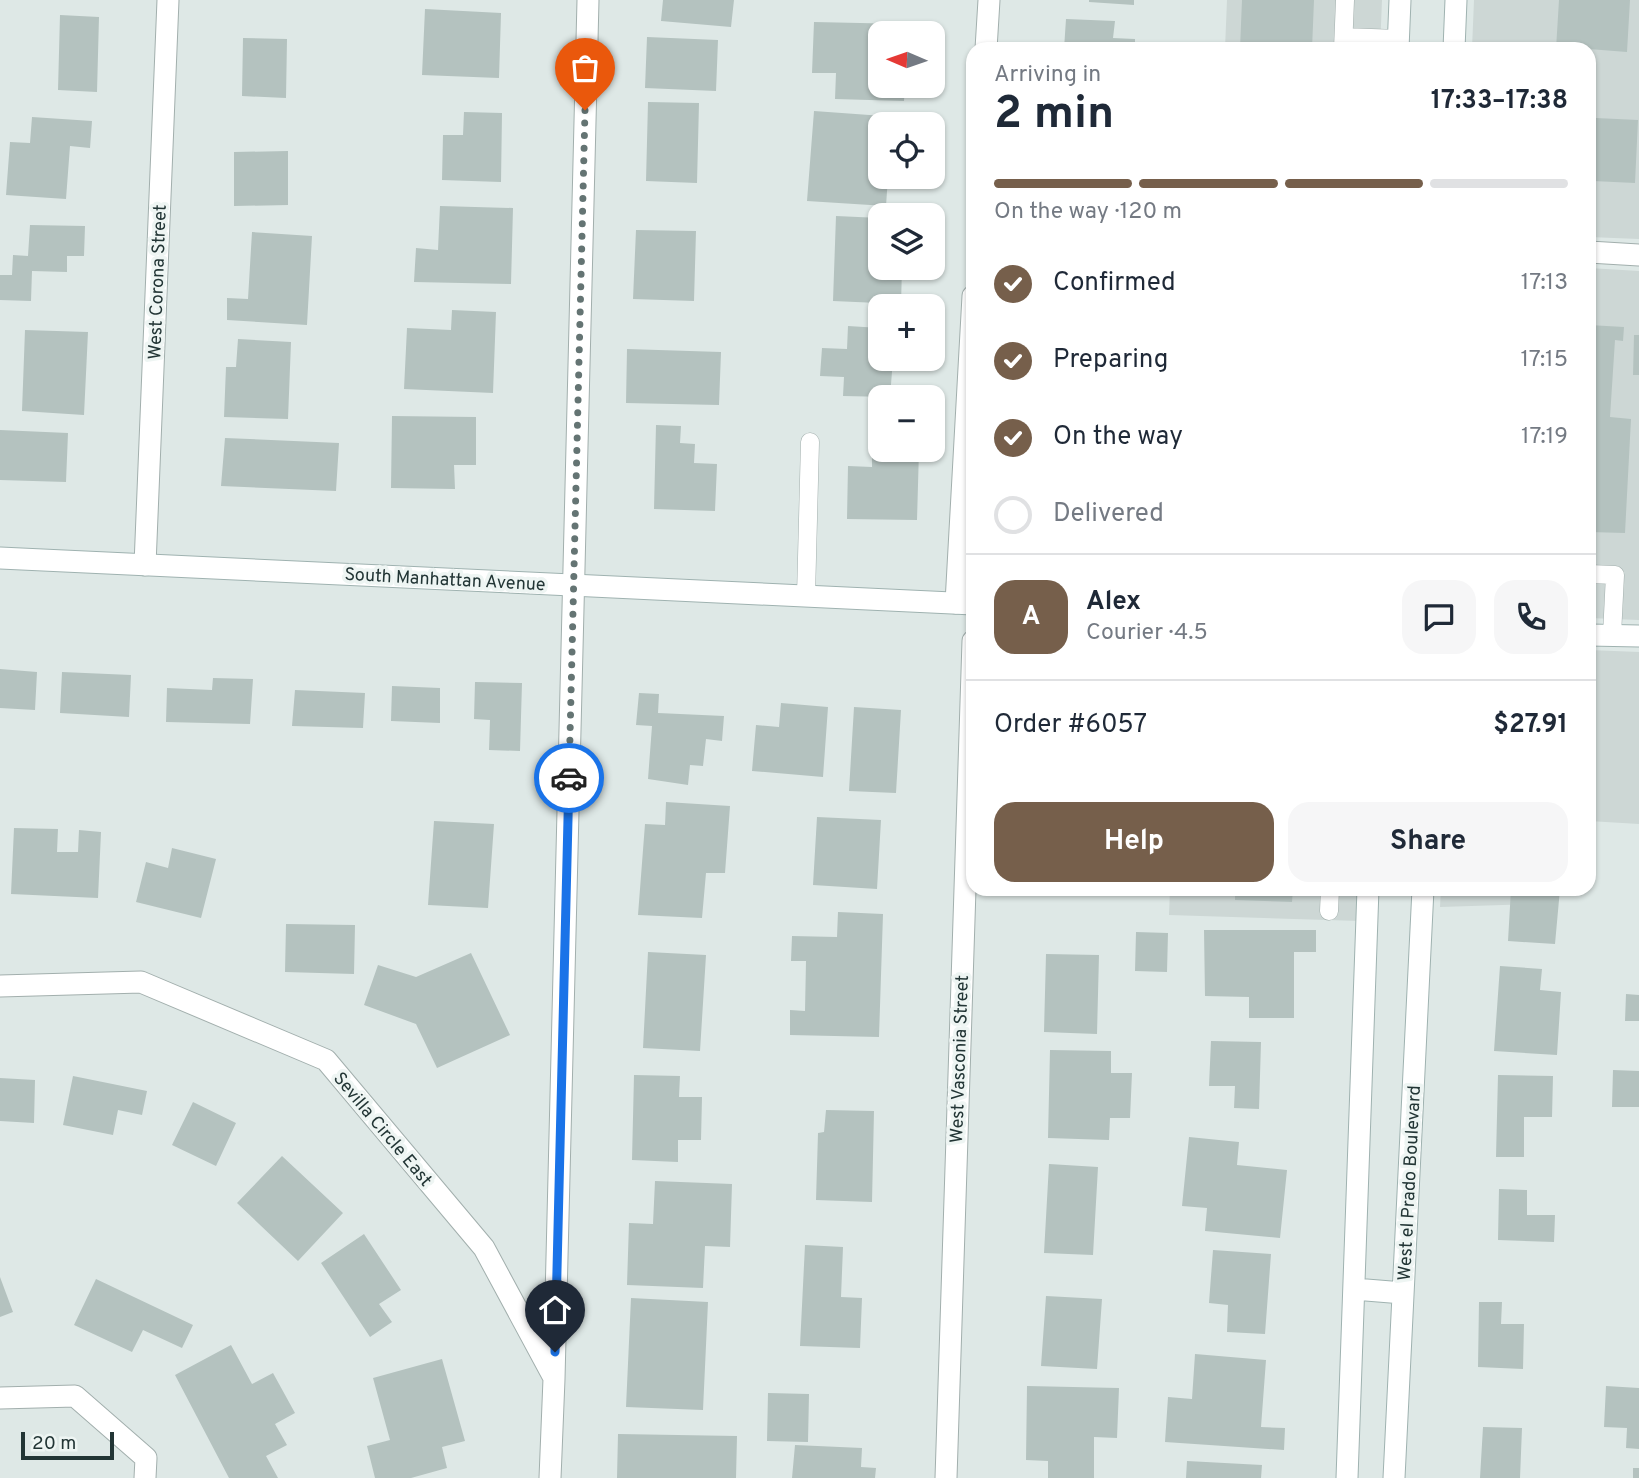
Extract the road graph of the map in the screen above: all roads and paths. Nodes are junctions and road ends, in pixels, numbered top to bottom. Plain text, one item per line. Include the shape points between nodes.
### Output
1 (168, 0) edge
2 (588, 0) edge
3 (989, 0) edge
4 (1345, 0) edge
5 (1400, 0) edge
6 (1456, 0) edge
7 (986, 42) edge
8 (1343, 42) edge
9 (1398, 42) edge
10 (1454, 42) edge
11 (1596, 252) edge
12 (1639, 255) edge
13 (810, 442) dead end
14 (0, 558) edge
15 (145, 565) junction
16 (966, 566) edge
17 (1596, 574) edge
18 (573, 585) junction
19 (806, 596) junction
20 (965, 604) edge
21 (1596, 635) edge
22 (1612, 635) junction
23 (1639, 636) edge
24 (966, 858) edge
25 (1330, 896) edge
26 (1368, 896) edge
27 (1423, 896) edge
28 (1329, 911) dead end
29 (0, 986) edge
30 (1354, 1289) junction
31 (1403, 1293) junction
32 (554, 1379) junction
33 (0, 1398) edge
34 (145, 1478) edge
35 (550, 1478) edge
36 (946, 1478) edge
37 (1348, 1478) edge
38 (1394, 1478) edge

1 - 15 street, West Corona Street
2 - 18 street
3 - 7 street
4 - 8 lane
5 - 9 street
6 - 10 street
11 - 12 street
13 - 19 lane
14 - 15 street, South Manhattan Avenue
15 - 18 street, South Manhattan Avenue
16 - 20 street
17 - 22 lane via 1615,575
18 - 19 street, South Manhattan Avenue
18 - 32 street
19 - 20 street, South Manhattan Avenue
21 - 22 street
22 - 23 street
24 - 36 street, West Vasconia Street
25 - 28 lane
26 - 30 street
27 - 31 street, West el Prado Boulevard
29 - 32 street, Sevilla Circle East via 141,982 326,1060 484,1248
30 - 31 street
30 - 37 street
31 - 38 street, West el Prado Boulevard
32 - 35 street
33 - 34 street via 75,1396 146,1458

